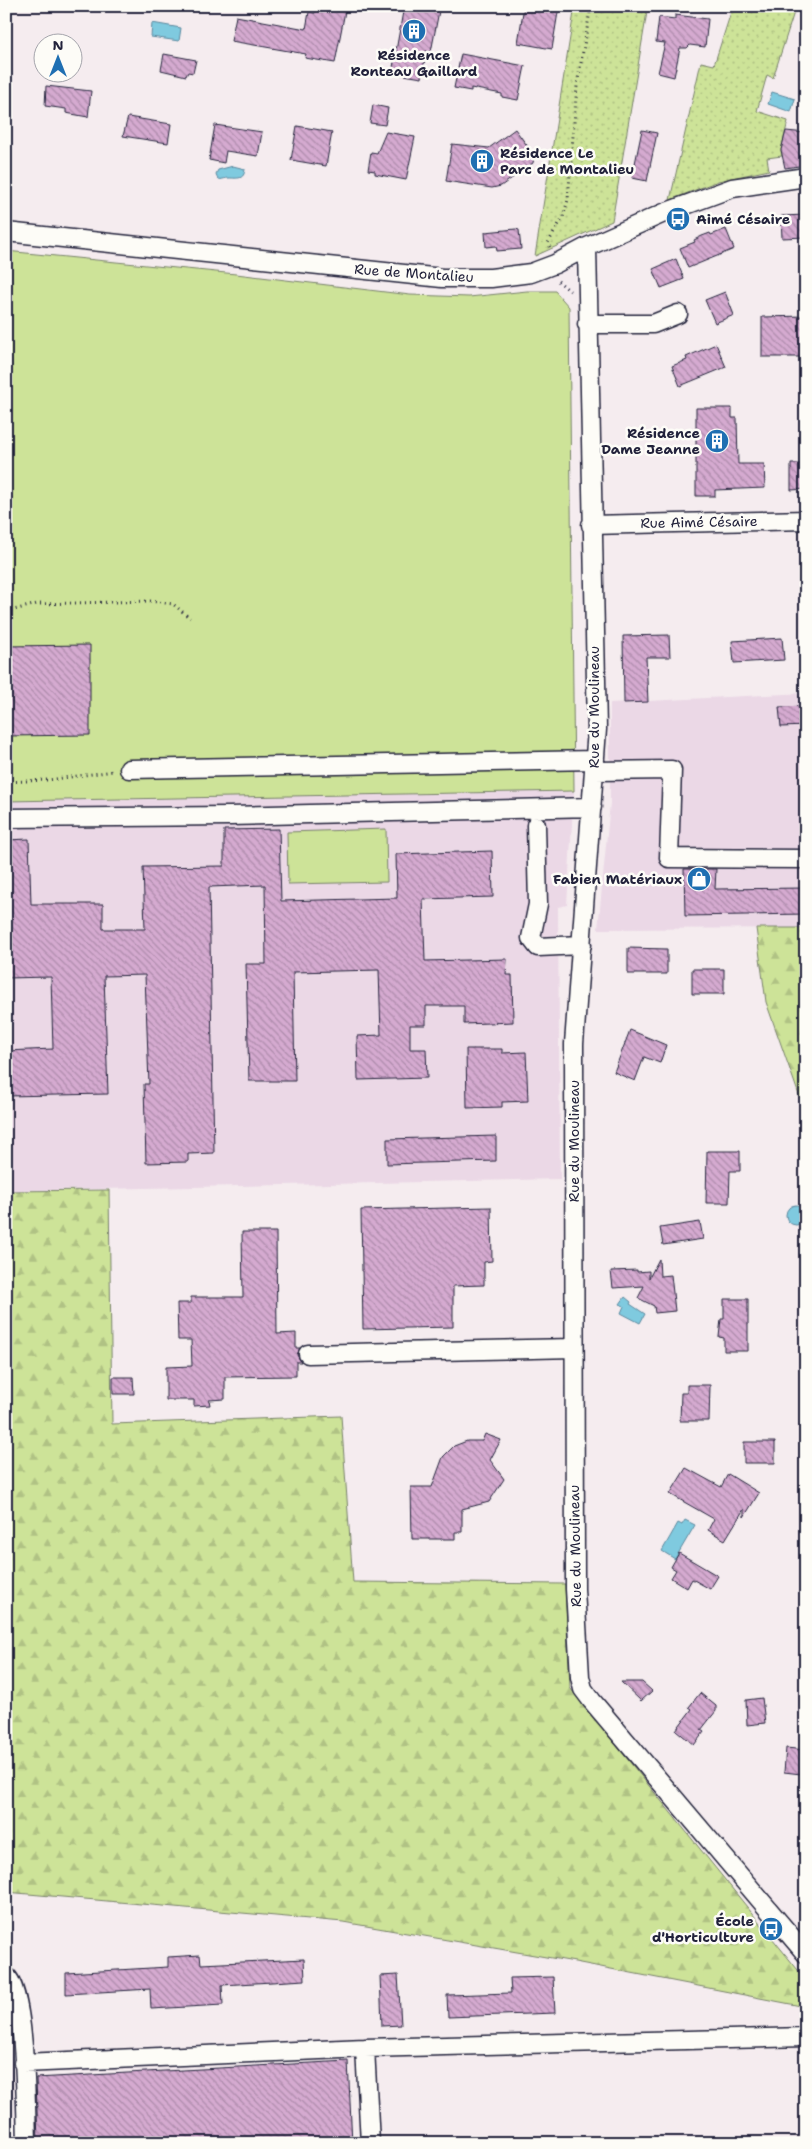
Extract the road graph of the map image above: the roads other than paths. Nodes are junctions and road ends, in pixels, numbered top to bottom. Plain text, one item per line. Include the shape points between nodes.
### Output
1 (806, 177) edge
2 (6, 232) edge
3 (587, 247) junction
4 (678, 314) dead end
5 (587, 324) junction
6 (806, 520) edge
7 (592, 525) junction
8 (595, 766) junction
9 (129, 769) road end
10 (592, 807) junction
11 (6, 818) edge
12 (536, 824) dead end
13 (806, 859) edge
14 (582, 945) junction
15 (574, 1348) junction
16 (308, 1354) dead end
17 (806, 1954) edge
18 (6, 1976) edge
19 (806, 2038) edge
20 (365, 2048) junction
21 (23, 2063) junction
22 (27, 2143) edge
23 (370, 2143) edge

1 - 3 street, Rue de Montalieu via 732,188
2 - 3 street, Rue de Montalieu via 442,278 553,273
3 - 5 street, Rue du Moulineau
4 - 5 street via 653,324
5 - 7 street, Rue du Moulineau
6 - 7 street, Rue Aimé Césaire
7 - 8 street, Rue du Moulineau
8 - 9 street
8 - 10 street, Rue du Moulineau
8 - 13 street via 672,770 669,858
10 - 11 street
10 - 14 street, Rue du Moulineau
12 - 14 street via 538,904 530,938 538,947
14 - 15 street, Rue du Moulineau via 574,1044
15 - 16 street
15 - 17 street, Rue du Moulineau via 575,1588 580,1677 584,1689
18 - 21 street via 15,1993 21,2023
19 - 20 street
20 - 21 street
20 - 23 street
21 - 22 street

